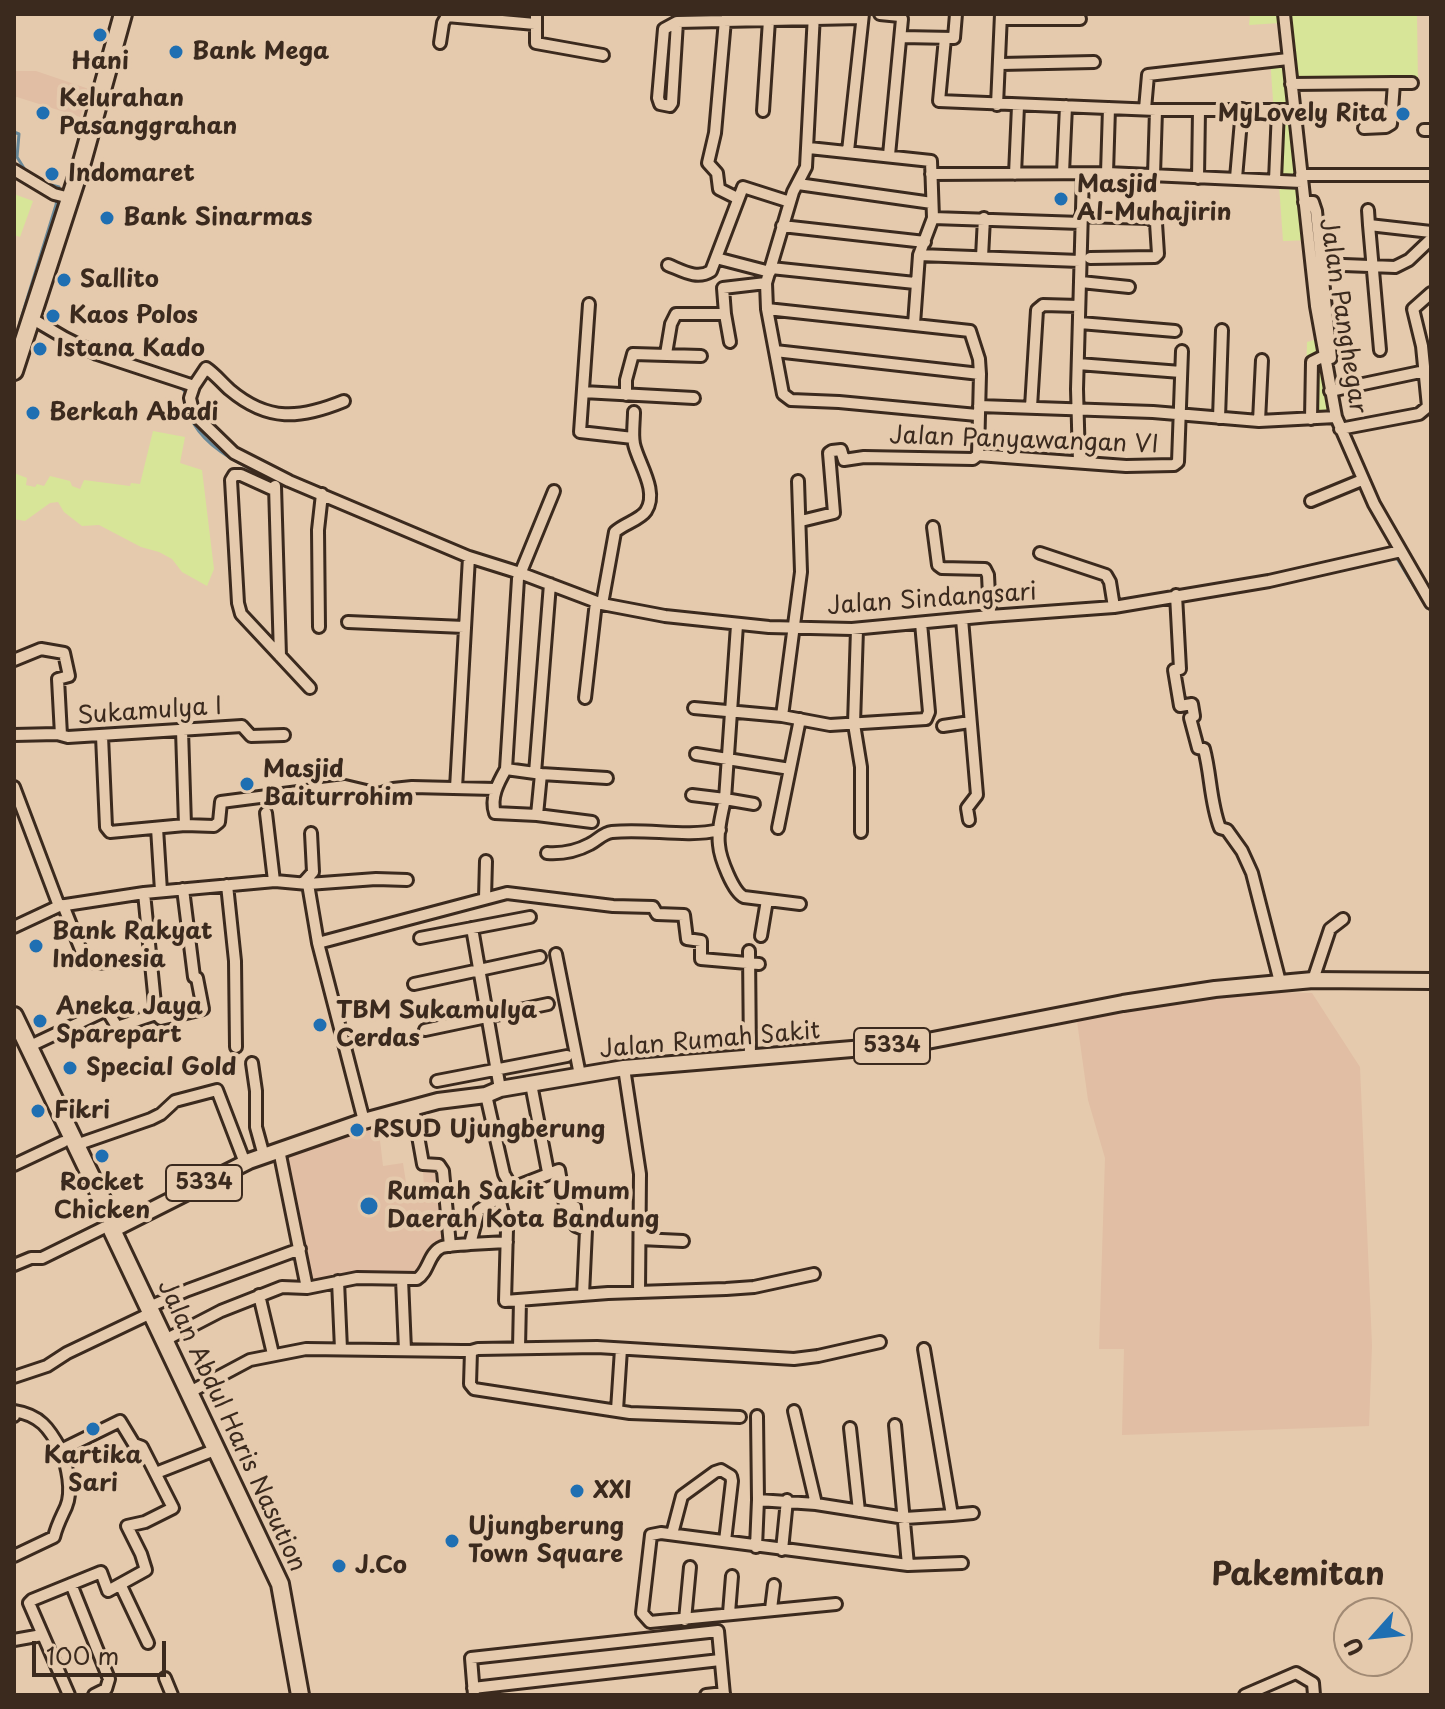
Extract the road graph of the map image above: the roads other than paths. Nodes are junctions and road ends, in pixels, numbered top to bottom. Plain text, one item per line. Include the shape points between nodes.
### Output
1 (123, 14) edge
2 (880, 14) edge
3 (956, 14) edge
4 (1284, 14) edge
5 (862, 16) edge
6 (1001, 16) edge
7 (815, 17) edge
8 (536, 19) edge
9 (1080, 19) dead end
10 (725, 20) junction
11 (769, 20) junction
12 (677, 22) junction
13 (901, 37) junction
14 (945, 38) junction
15 (440, 43) dead end
16 (603, 55) dead end
17 (1288, 59) junction
18 (1094, 62) dead end
19 (1001, 64) junction
20 (1394, 83) junction
21 (1412, 83) dead end
22 (1291, 84) junction
23 (997, 105) junction
24 (1018, 106) junction
25 (1066, 106) junction
26 (1109, 108) junction
27 (1242, 109) junction
28 (1151, 110) junction
29 (1199, 110) junction
30 (1278, 110) junction
31 (1294, 110) junction
32 (763, 111) dead end
33 (1364, 128) dead end
34 (809, 148) junction
35 (848, 151) junction
36 (889, 155) junction
37 (14, 170) edge
38 (1063, 173) junction
39 (1107, 173) junction
40 (931, 174) junction
41 (1015, 174) junction
42 (1083, 174) junction
43 (1154, 175) junction
44 (1431, 175) edge
45 (1198, 178) junction
46 (1236, 178) junction
47 (1302, 178) junction
48 (1275, 180) junction
49 (798, 184) junction
50 (738, 195) junction
51 (62, 196) junction
52 (790, 202) junction
53 (932, 203) junction
54 (1368, 210) dead end
55 (933, 218) junction
56 (984, 218) junction
57 (1081, 219) junction
58 (1369, 225) junction
59 (782, 226) junction
60 (1431, 232) edge
61 (1431, 239) edge
62 (925, 242) junction
63 (919, 255) junction
64 (982, 257) junction
65 (716, 258) junction
66 (1085, 259) junction
67 (1317, 264) junction
68 (668, 265) dead end
69 (1373, 267) junction
70 (769, 274) junction
71 (1081, 282) junction
72 (915, 283) junction
73 (1129, 287) dead end
74 (1431, 293) edge
75 (589, 304) dead end
76 (1079, 306) junction
77 (767, 309) junction
78 (725, 314) junction
79 (25, 323) edge
80 (914, 324) junction
81 (1082, 324) junction
82 (1222, 330) dead end
83 (1175, 331) dead end
84 (730, 342) dead end
85 (1427, 342) edge
86 (1380, 350) dead end
87 (775, 351) junction
88 (1182, 351) dead end
89 (666, 354) junction
90 (701, 356) dead end
91 (1324, 356) junction
92 (1262, 360) dead end
93 (1078, 364) junction
94 (1332, 366) dead end
95 (14, 371) edge
96 (1425, 371) junction
97 (1181, 372) junction
98 (980, 374) junction
99 (194, 386) junction
100 (1330, 391) junction
101 (583, 392) junction
102 (626, 395) junction
103 (694, 398) dead end
104 (344, 401) dead end
105 (1430, 406) edge
106 (1031, 407) junction
107 (1077, 408) junction
108 (978, 410) junction
109 (634, 412) dead end
110 (1181, 414) junction
111 (1336, 417) junction
112 (1219, 418) junction
113 (1311, 419) junction
114 (1259, 421) junction
115 (1340, 429) junction
116 (633, 438) junction
117 (978, 455) junction
118 (1079, 462) junction
119 (1362, 480) junction
120 (276, 481) junction
121 (798, 481) dead end
122 (554, 491) dead end
123 (321, 499) junction
124 (1311, 501) dead end
125 (801, 521) junction
126 (933, 527) dead end
127 (1401, 551) junction
128 (1040, 553) dead end
129 (469, 560) junction
130 (520, 573) junction
131 (550, 584) junction
132 (1176, 595) junction
133 (599, 603) junction
134 (1431, 603) edge
135 (1114, 607) junction
136 (990, 616) junction
137 (962, 619) junction
138 (348, 622) dead end
139 (921, 623) junction
140 (319, 627) dead end
141 (464, 627) junction
142 (737, 629) junction
143 (857, 629) junction
144 (792, 633) junction
145 (281, 634) junction
146 (264, 637) junction
147 (280, 656) junction
148 (14, 660) edge
149 (310, 688) dead end
150 (585, 698) dead end
151 (694, 708) dead end
152 (732, 711) junction
153 (782, 716) junction
154 (800, 719) junction
155 (970, 722) junction
156 (854, 724) junction
157 (943, 726) dead end
158 (182, 730) junction
159 (14, 735) edge
160 (61, 735) junction
161 (284, 735) dead end
162 (102, 736) junction
163 (696, 754) dead end
164 (727, 761) junction
165 (506, 769) junction
166 (790, 769) junction
167 (538, 773) junction
168 (607, 778) dead end
169 (14, 787) edge
170 (456, 788) junction
171 (495, 789) junction
172 (692, 795) dead end
173 (725, 799) junction
174 (754, 804) dead end
175 (266, 813) dead end
176 (537, 815) junction
177 (969, 820) dead end
178 (592, 822) dead end
179 (185, 825) junction
180 (721, 825) junction
181 (157, 828) junction
182 (778, 828) dead end
183 (861, 832) dead end
184 (311, 833) dead end
185 (547, 853) dead end
186 (486, 861) dead end
187 (407, 880) dead end
188 (274, 881) junction
189 (306, 883) junction
190 (227, 885) junction
191 (183, 889) junction
192 (161, 891) junction
193 (144, 893) junction
194 (485, 898) junction
195 (767, 900) junction
196 (800, 904) dead end
197 (61, 906) junction
198 (530, 917) dead end
199 (1343, 919) dead end
200 (14, 927) edge
201 (472, 928) junction
202 (761, 936) dead end
203 (420, 938) dead end
204 (318, 943) junction
205 (81, 950) dead end
206 (749, 951) dead end
207 (556, 954) dead end
208 (540, 957) dead end
209 (150, 959) junction
210 (95, 963) dead end
211 (754, 964) junction
212 (479, 970) junction
213 (1313, 980) junction
214 (1431, 981) edge
215 (1280, 982) junction
216 (414, 984) dead end
217 (548, 1004) dead end
218 (156, 1014) junction
219 (14, 1016) edge
220 (487, 1019) junction
221 (425, 1030) dead end
222 (21, 1043) edge
223 (236, 1047) dead end
224 (567, 1056) dead end
225 (750, 1057) junction
226 (252, 1063) dead end
227 (624, 1068) junction
228 (497, 1070) junction
229 (580, 1075) junction
230 (437, 1081) dead end
231 (531, 1084) junction
232 (493, 1092) junction
233 (413, 1108) junction
234 (364, 1121) junction
235 (70, 1144) junction
236 (279, 1150) junction
237 (264, 1156) junction
238 (245, 1163) junction
239 (14, 1165) edge
240 (548, 1172) junction
241 (513, 1190) junction
242 (499, 1198) junction
243 (109, 1229) junction
244 (640, 1239) junction
245 (683, 1241) dead end
246 (507, 1242) junction
247 (470, 1244) junction
248 (450, 1246) junction
249 (300, 1249) junction
250 (14, 1265) edge
251 (814, 1274) dead end
252 (402, 1279) junction
253 (338, 1281) junction
254 (307, 1288) junction
255 (639, 1292) junction
256 (259, 1295) junction
257 (583, 1295) junction
258 (520, 1300) junction
259 (150, 1310) junction
260 (165, 1340) junction
261 (880, 1342) dead end
262 (519, 1348) junction
263 (341, 1349) junction
264 (621, 1349) junction
265 (924, 1349) dead end
266 (405, 1350) junction
267 (471, 1351) junction
268 (273, 1354) junction
269 (14, 1377) edge
270 (190, 1392) junction
271 (617, 1410) junction
272 (794, 1411) dead end
273 (14, 1416) edge
274 (757, 1416) dead end
275 (740, 1417) dead end
276 (895, 1425) dead end
277 (850, 1428) dead end
278 (217, 1449) junction
279 (61, 1450) junction
280 (156, 1473) junction
281 (758, 1500) junction
282 (787, 1500) junction
283 (816, 1504) junction
284 (859, 1511) junction
285 (973, 1513) dead end
286 (952, 1515) junction
287 (905, 1518) junction
288 (672, 1534) junction
289 (725, 1541) junction
290 (756, 1547) junction
291 (782, 1550) junction
292 (14, 1556) edge
293 (962, 1563) dead end
294 (908, 1565) junction
295 (690, 1567) dead end
296 (732, 1576) dead end
297 (71, 1584) junction
298 (774, 1585) dead end
299 (121, 1586) junction
300 (836, 1604) dead end
301 (771, 1609) junction
302 (729, 1613) junction
303 (685, 1620) junction
304 (42, 1635) junction
305 (14, 1640) edge
306 (148, 1643) dead end
307 (720, 1660) junction
308 (165, 1678) dead end
309 (474, 1692) edge
310 (98, 1694) edge
311 (724, 1694) edge
312 (69, 1695) edge
313 (172, 1695) edge
314 (300, 1695) edge
315 (706, 1695) edge
316 (1245, 1695) edge
317 (1314, 1695) edge

1 - 51 highway
2 - 13 street via 901,16
3 - 14 street via 955,37
4 - 17 street, Jalan Panghegar
5 - 7 street
5 - 35 street
6 - 9 street
6 - 19 street
7 - 11 street
7 - 34 street
8 - 15 street via 447,16
8 - 16 street via 537,44
10 - 11 street
10 - 12 street
10 - 50 street via 708,163 717,173 719,189
11 - 32 street
12 - 12 street via 664,29 660,104 672,104
13 - 14 street
13 - 36 street
14 - 23 street via 939,101
17 - 22 street, Jalan Panghegar
17 - 28 street via 1148,75
18 - 19 street
19 - 23 street
20 - 21 street
20 - 22 street
20 - 33 street via 1391,124
22 - 31 street, Jalan Panghegar
23 - 24 street
24 - 25 street
24 - 41 street
25 - 26 street
25 - 38 street
26 - 28 street
26 - 39 street
27 - 29 street
27 - 30 street
27 - 46 street
28 - 29 street
28 - 43 street
29 - 45 street
30 - 31 street
30 - 48 street
31 - 47 street, Jalan Panghegar
34 - 35 street
34 - 49 street
35 - 36 street
36 - 40 street via 931,161
37 - 51 street
38 - 41 street
38 - 42 street
39 - 42 street
39 - 43 street
40 - 41 street
40 - 53 street
42 - 57 street
43 - 45 street
44 - 47 street
45 - 46 street
46 - 48 street
47 - 48 street
47 - 67 street, Jalan Panghegar
49 - 52 street
49 - 53 street
50 - 52 street via 746,187
50 - 65 street
51 - 79 highway
52 - 59 street
53 - 55 street
54 - 58 street
55 - 56 street
55 - 62 street
56 - 57 street
56 - 64 street
57 - 66 street
57 - 66 street via 1149,218 1156,223 1155,257
58 - 60 street
58 - 69 street
59 - 62 street
59 - 70 street
61 - 69 street via 1395,267
62 - 63 street
63 - 64 street
63 - 72 street
64 - 66 street
65 - 68 street via 711,271 700,276
65 - 70 street
66 - 71 street
67 - 69 street
67 - 91 street, Jalan Panghegar
67 - 94 street
69 - 86 street
70 - 72 street
70 - 77 street
70 - 78 street via 723,288
71 - 73 street
71 - 76 street
72 - 80 street
74 - 85 street via 1413,309
75 - 101 street
76 - 81 street
76 - 106 street via 1043,305 1037,310
77 - 80 street
77 - 87 street
78 - 84 street
78 - 89 street via 676,314
79 - 95 highway
79 - 99 street
80 - 98 street via 970,331
81 - 83 street
81 - 93 street
82 - 112 street
85 - 96 street
87 - 98 street
87 - 108 street via 783,394 791,400
88 - 97 street
89 - 90 street
89 - 102 street via 633,354
91 - 100 street, Jalan Panghegar
91 - 113 street via 1312,362
92 - 114 street
93 - 97 street
93 - 107 street
96 - 100 street
96 - 105 street
97 - 110 street
98 - 108 street
99 - 104 street via 208,369 271,415 319,411
99 - 120 street, Jalan Sindangsari via 190,400 199,419 234,453
100 - 111 street, Jalan Panghegar
101 - 102 street
101 - 116 street via 582,433
102 - 103 street
105 - 115 street via 1419,414
106 - 107 street
106 - 108 street
107 - 110 street
107 - 118 street
108 - 117 street
109 - 116 street
110 - 112 street
110 - 118 street, Jalan Panyawangan VI via 1174,465
111 - 113 street
111 - 115 street, Jalan Panghegar
112 - 114 street
113 - 114 street
115 - 119 street, Jalan Panghegar
116 - 133 street via 649,484 647,508 615,532
117 - 118 street, Jalan Panyawangan VI
117 - 125 street, Jalan Panyawangan VI via 844,460 841,450 829,451 834,513
119 - 124 street
119 - 127 street, Jalan Panghegar
120 - 123 street, Jalan Sindangsari
120 - 145 street
120 - 146 street via 241,475 231,480 238,603 241,614
121 - 125 street
122 - 130 street
123 - 129 street, Jalan Sindangsari
123 - 140 street
125 - 144 street via 801,572
126 - 136 street via 938,565 985,569
127 - 132 street, Jalan Sindangsari via 1269,581
127 - 134 street, Jalan Panghegar
128 - 135 street via 1106,575
129 - 130 street, Jalan Sindangsari
129 - 141 street
130 - 131 street, Jalan Sindangsari
130 - 165 street
131 - 133 street, Jalan Sindangsari
131 - 167 street
132 - 135 street, Jalan Sindangsari
132 - 215 street via 1180,669 1174,670 1180,706 1192,704 1190,718 1208,764 1212,806 1220,828 1242,851 1252,873
133 - 142 street, Jalan Sindangsari
133 - 150 street
135 - 136 street, Jalan Sindangsari
136 - 137 street, Jalan Sindangsari
137 - 139 street, Jalan Sindangsari
137 - 155 street
138 - 141 street
139 - 143 street, Jalan Sindangsari
139 - 156 street via 928,718
141 - 170 street
142 - 144 street, Jalan Sindangsari
142 - 152 street
143 - 144 street, Jalan Sindangsari
143 - 156 street
144 - 153 street
145 - 146 street
145 - 147 street
146 - 147 street
147 - 149 street
148 - 160 street via 41,649 64,653 69,676 58,679
151 - 152 street
152 - 153 street
152 - 164 street
153 - 154 street
154 - 156 street
154 - 166 street
155 - 157 street
155 - 177 street via 977,795 967,808
156 - 183 street via 861,767
158 - 161 street, Sukamulya I via 242,726 251,736
158 - 162 street, Sukamulya I
158 - 179 street
159 - 160 street, Sukamulya I
160 - 162 street, Sukamulya I
162 - 181 street via 108,830
163 - 164 street
164 - 166 street
164 - 173 street
165 - 167 street
165 - 171 street
166 - 182 street
167 - 168 street
167 - 176 street
169 - 197 street
170 - 171 street
170 - 179 street via 379,794 345,786 221,802 218,825
171 - 176 street via 495,813
172 - 173 street
173 - 174 street
173 - 180 street
175 - 188 street
176 - 178 street
179 - 181 street
180 - 185 street via 701,835 610,832 573,851
180 - 195 street via 719,846 736,893
181 - 192 street
184 - 189 street via 313,872
186 - 194 street
187 - 189 street
188 - 189 street
188 - 190 street
189 - 204 street
190 - 191 street
190 - 223 street
191 - 192 street
191 - 218 street via 203,1009 161,1019
192 - 193 street
193 - 197 street
193 - 209 street
194 - 204 street
194 - 211 street via 515,893 653,907 657,914 685,915 687,939 702,942 701,959
195 - 196 street
195 - 202 street
197 - 200 street
197 - 205 street
198 - 201 street
199 - 213 street via 1330,929
201 - 203 street
201 - 212 street
204 - 234 street
206 - 211 street
207 - 229 street
208 - 212 street
209 - 210 street
209 - 218 street
211 - 225 street
212 - 216 street
212 - 220 street
213 - 214 main road, Jalan Rumah Sakit / 5334
213 - 215 main road, Jalan Rumah Sakit / 5334
215 - 225 main road, Jalan Rumah Sakit / 5334 via 1123,1003 912,1044
217 - 220 street
218 - 222 street via 120,1026 104,1011
219 - 222 highway, Jalan Abdul Haris Nasution
220 - 221 street
220 - 228 street
222 - 235 highway, Jalan Abdul Haris Nasution
224 - 228 street
225 - 227 main road, Jalan Rumah Sakit / 5334
226 - 237 street via 256,1127
227 - 229 main road, Jalan Rumah Sakit / 5334
227 - 244 street via 640,1174
228 - 230 street
228 - 232 street
229 - 231 main road, Jalan Rumah Sakit / 5334
231 - 232 main road, Jalan Rumah Sakit / 5334
231 - 240 street
232 - 233 main road, Jalan Rumah Sakit / 5334
232 - 241 street via 504,1174
233 - 234 main road, Jalan Rumah Sakit / 5334
233 - 248 street via 423,1164 439,1165 443,1171
234 - 236 main road, Jalan Rumah Sakit / 5334
235 - 238 street via 161,1114 175,1101 217,1090
235 - 239 street
235 - 243 highway, Jalan Abdul Haris Nasution via 113,1222
236 - 237 main road, Jalan Rumah Sakit / 5334
236 - 249 street
237 - 238 main road, Jalan Rumah Sakit / 5334
238 - 243 main road, Jalan Rumah Sakit / 5334
240 - 241 street
240 - 257 street via 560,1171 565,1205 575,1207 576,1226 586,1230
241 - 242 street
242 - 246 street
242 - 247 street via 477,1212
243 - 250 street
243 - 259 highway, Jalan Abdul Haris Nasution
244 - 245 street
244 - 255 street
246 - 247 street
246 - 258 street via 503,1299
247 - 248 street
248 - 252 street via 436,1251 421,1278
249 - 254 street
249 - 259 street via 188,1290
251 - 255 street via 754,1287
252 - 253 street
252 - 266 street
253 - 254 street
253 - 263 street
254 - 256 street via 282,1287
255 - 257 street
256 - 260 street
256 - 268 street
257 - 258 street
258 - 262 street
259 - 260 highway, Jalan Abdul Haris Nasution
259 - 269 street via 47,1366
260 - 270 highway, Jalan Abdul Haris Nasution
261 - 264 street via 794,1359
262 - 264 street
262 - 267 street
263 - 266 street
263 - 268 street
264 - 271 street
265 - 286 street
266 - 267 street
267 - 271 street via 474,1389
268 - 270 street via 250,1360
270 - 278 highway, Jalan Abdul Haris Nasution
271 - 275 street
272 - 283 street
273 - 279 street via 14,1411 22,1412 42,1421
274 - 281 street
276 - 287 street
277 - 284 street
278 - 280 street
278 - 314 highway, Jalan Abdul Haris Nasution via 280,1584
279 - 280 street via 120,1421
279 - 292 street via 68,1499 54,1537
280 - 299 street via 173,1508 127,1526 146,1570
281 - 282 street
281 - 290 street
282 - 283 street
282 - 291 street
283 - 284 street
284 - 287 street
285 - 286 street
286 - 287 street
287 - 294 street
288 - 289 street
288 - 289 street via 682,1496 721,1470 732,1481
288 - 303 street via 651,1535 642,1613 650,1622
289 - 290 street
290 - 291 street
291 - 294 street
293 - 294 street
295 - 303 street
296 - 302 street
297 - 299 street via 101,1572 108,1591
297 - 304 street via 29,1603
297 - 310 street via 109,1679
298 - 301 street
299 - 306 street
300 - 301 street
301 - 302 street
302 - 303 street
304 - 305 street
304 - 312 street
307 - 309 street
307 - 309 street via 718,1631 486,1656 471,1658
307 - 311 street
308 - 313 street
311 - 315 street
316 - 317 street via 1296,1673 1313,1683

